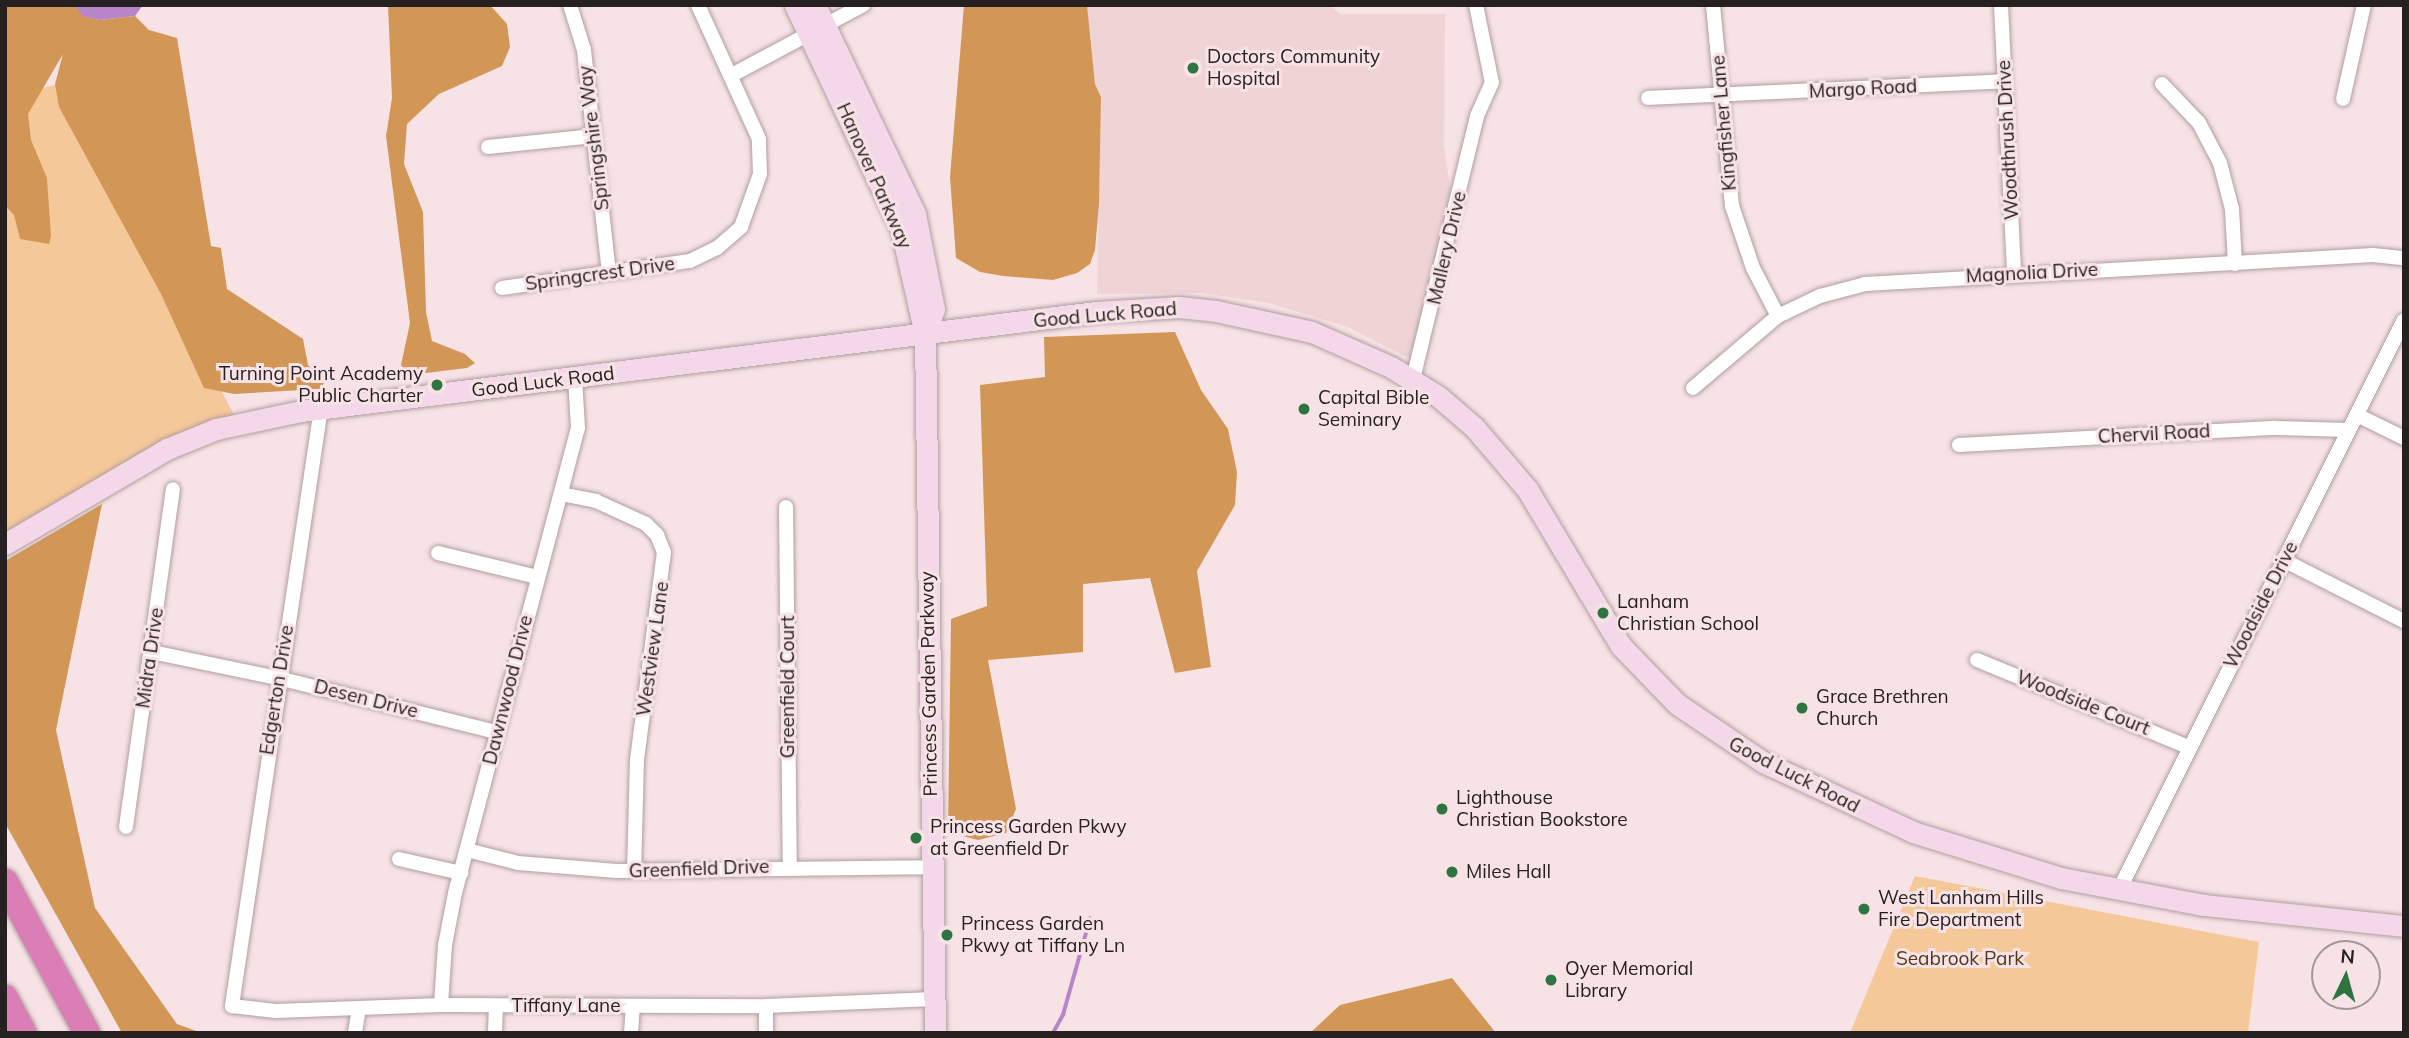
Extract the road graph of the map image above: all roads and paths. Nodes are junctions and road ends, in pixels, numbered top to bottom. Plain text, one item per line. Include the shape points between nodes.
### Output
1 (570, 5) edge
2 (698, 5) edge
3 (795, 5) edge
4 (815, 5) edge
5 (863, 5) edge
6 (1476, 5) edge
7 (1713, 5) edge
8 (2001, 5) edge
9 (2364, 5) edge
10 (818, 32) junction
11 (732, 75) junction
12 (2004, 81) junction
13 (2162, 85) dead end
14 (1721, 97) junction
15 (1648, 98) dead end
16 (2343, 99) dead end
17 (593, 136) junction
18 (488, 147) dead end
19 (2404, 258) edge
20 (2235, 264) junction
21 (609, 272) junction
22 (2014, 274) junction
23 (502, 288) dead end
24 (1777, 316) junction
25 (2404, 320) edge
26 (925, 334) junction
27 (575, 377) junction
28 (1413, 379) junction
29 (1693, 388) dead end
30 (321, 408) junction
31 (2357, 415) junction
32 (2349, 430) junction
33 (2404, 438) edge
34 (1959, 445) dead end
35 (173, 489) dead end
36 (561, 494) junction
37 (786, 508) dead end
38 (5, 544) edge
39 (438, 553) dead end
40 (2283, 560) junction
41 (537, 577) junction
42 (2404, 621) edge
43 (152, 652) junction
44 (1978, 660) dead end
45 (278, 678) junction
46 (497, 732) junction
47 (2189, 747) junction
48 (126, 827) dead end
49 (467, 850) junction
50 (399, 859) dead end
51 (790, 866) junction
52 (933, 867) junction
53 (634, 870) junction
54 (461, 873) junction
55 (5, 882) edge
56 (2119, 890) junction
57 (2404, 926) edge
58 (233, 973) joint
59 (5, 998) edge
60 (934, 999) junction
61 (441, 1005) junction
62 (496, 1006) junction
63 (632, 1006) junction
64 (766, 1006) junction
65 (359, 1009) junction
66 (24, 1033) edge
67 (87, 1033) edge
68 (355, 1033) edge
69 (495, 1033) edge
70 (631, 1033) edge
71 (766, 1033) edge
72 (935, 1033) edge

1 - 17 street, Springshire Way via 584,50
2 - 11 street, Springcrest Drive
3 - 10 main road, Hanover Parkway
4 - 10 main road, Hanover Parkway
5 - 10 street
6 - 28 street, Mallery Drive via 1492,83 1477,116
7 - 14 street, Kingfisher Lane
8 - 12 street, Woodthrush Drive
9 - 16 street
10 - 11 street
10 - 26 main road, Hanover Parkway via 919,226 934,309
11 - 21 street, Springcrest Drive via 755,123 761,152 760,174 746,220 727,241 690,261
12 - 14 street, Margo Road
12 - 22 street, Woodthrush Drive
13 - 20 street via 2199,123 2220,163 2232,209
14 - 15 street, Margo Road
14 - 24 street, Kingfisher Lane via 1732,206 1753,268
17 - 18 street
17 - 21 street, Springshire Way
19 - 20 street, Magnolia Drive
20 - 22 street, Magnolia Drive
21 - 23 street, Springcrest Drive
22 - 24 street, Magnolia Drive via 1864,284 1820,296
24 - 29 street, Magnolia Drive
25 - 31 street, Woodside Drive
26 - 27 main road, Good Luck Road
26 - 28 main road, Good Luck Road via 1096,312 1179,307 1312,332
26 - 52 main road, Princess Garden Parkway
27 - 30 main road, Good Luck Road
27 - 36 street, Dawnwood Drive via 580,418
28 - 56 main road, Good Luck Road via 1474,427 1507,462 1546,517 1621,646 1703,724 1763,762 1913,832 2005,863
30 - 38 main road, Good Luck Road via 216,429 167,449
30 - 45 street, Edgerton Drive
31 - 32 street, Woodside Drive
31 - 33 street
32 - 34 street, Chervil Road via 2276,428
32 - 40 street, Woodside Drive
35 - 43 street, Midra Drive
36 - 41 street, Dawnwood Drive
36 - 53 street, Westview Lane via 596,501 646,524 664,552 637,759
37 - 51 street, Greenfield Court
39 - 41 street
40 - 42 street
40 - 47 street, Woodside Drive
41 - 46 street, Dawnwood Drive
43 - 45 street, Desen Drive
43 - 48 street, Midra Drive
44 - 47 street, Woodside Court
45 - 46 street, Desen Drive
45 - 58 street, Edgerton Drive
46 - 49 street, Dawnwood Drive
47 - 56 street, Woodside Drive
49 - 53 street, Greenfield Drive via 518,863
49 - 54 street, Dawnwood Drive
50 - 54 street
51 - 52 street, Greenfield Drive
51 - 53 street, Greenfield Drive
52 - 60 main road, Princess Garden Parkway
54 - 61 street, Dawnwood Drive via 445,945
55 - 67 highway
56 - 57 main road, Good Luck Road via 2204,905
58 - 65 street, Tiffany Lane via 231,1001 236,1009
59 - 66 highway
60 - 64 street, Tiffany Lane
60 - 72 main road, Princess Garden Parkway
61 - 62 street, Tiffany Lane
61 - 65 street, Tiffany Lane
62 - 63 street, Tiffany Lane
62 - 69 street
63 - 64 street, Tiffany Lane
63 - 70 street
64 - 71 street
65 - 68 street

